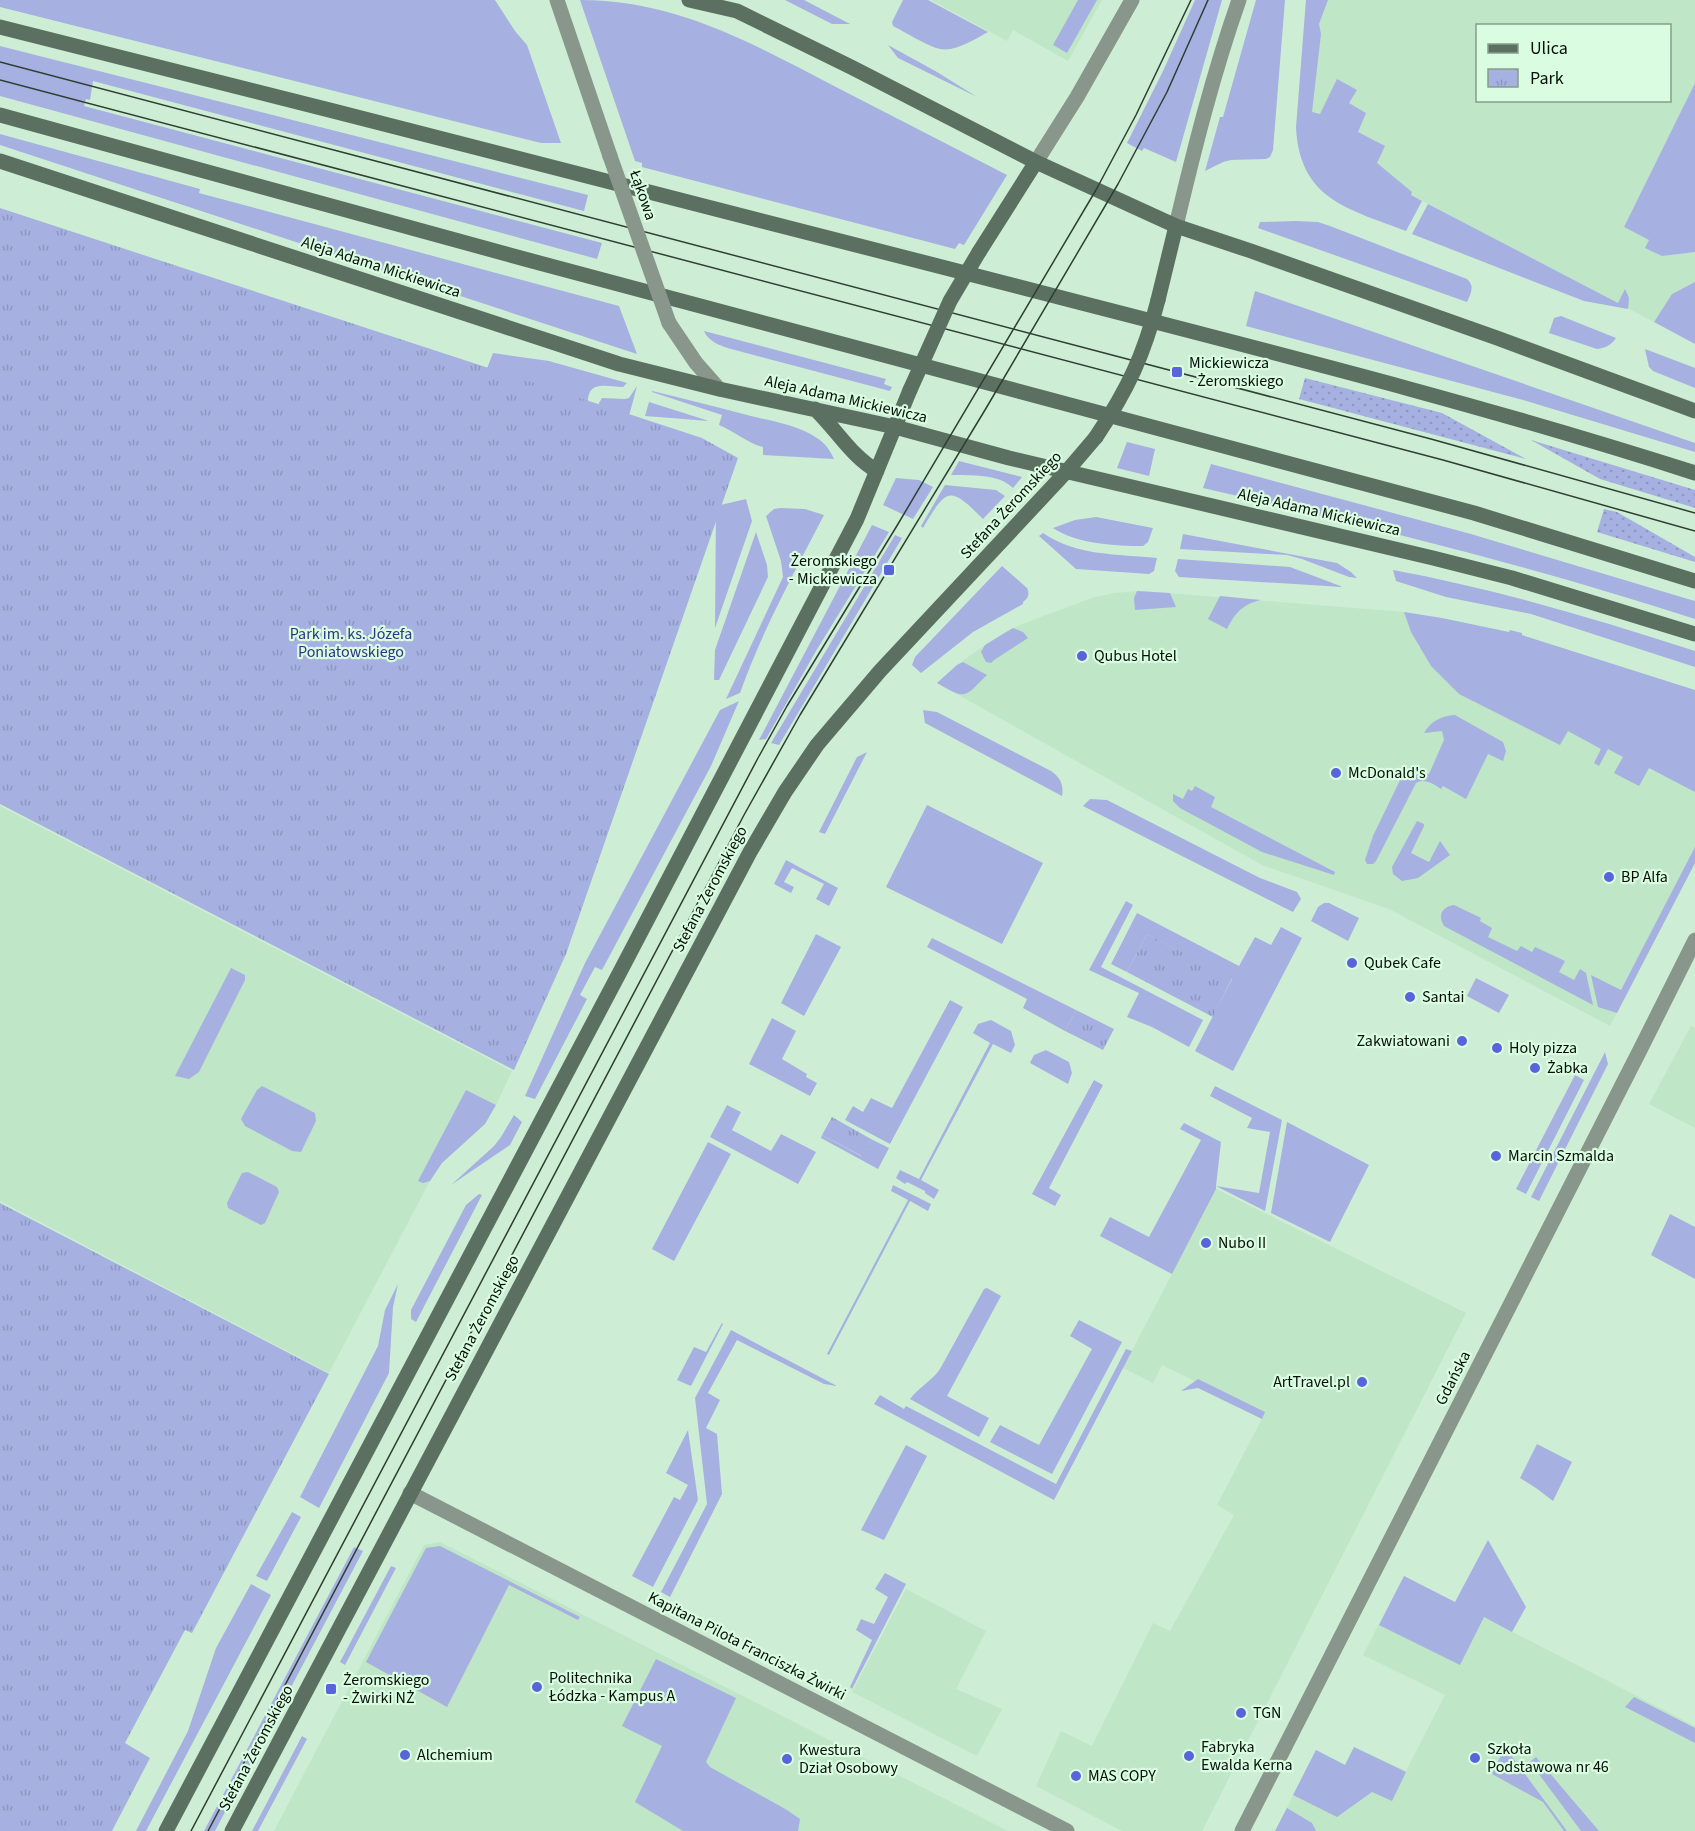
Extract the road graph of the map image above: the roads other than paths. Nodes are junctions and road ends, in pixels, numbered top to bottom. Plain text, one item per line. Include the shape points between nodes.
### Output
1 (557, 0) edge
2 (689, 0) edge
3 (723, 0) edge
4 (1132, 0) edge
5 (1239, 0) edge
6 (737, 11) junction
7 (0, 27) edge
8 (0, 115) edge
9 (0, 161) edge
10 (1036, 162) junction
11 (1176, 226) junction
12 (719, 389) junction
13 (815, 410) junction
14 (1695, 411) edge
15 (895, 427) junction
16 (877, 471) junction
17 (1067, 471) junction
18 (1695, 473) edge
19 (1695, 581) edge
20 (1695, 634) edge
21 (1695, 940) edge
22 (410, 1493) junction
23 (166, 1831) edge
24 (232, 1831) edge
25 (1067, 1831) edge
26 (1242, 1831) edge

1 - 12 street, Łąkowa, bridge via 669,322
2 - 6 main road
3 - 6 street
4 - 10 street
5 - 11 street, Stefana Żeromskiego
6 - 10 main road
7 - 18 main road via 1225,340 1519,419
8 - 19 main road via 1474,513
9 - 12 main road, Aleja Adama Mickiewicza via 591,355
10 - 11 main road
10 - 15 main road, bridge via 950,301
11 - 14 main road
11 - 17 main road, Stefana Żeromskiego, bridge via 1138,365 1096,437
12 - 13 main road, Aleja Adama Mickiewicza
13 - 15 main road, Aleja Adama Mickiewicza
13 - 16 main road via 863,463
15 - 16 main road
15 - 17 main road, Aleja Adama Mickiewicza
16 - 23 main road via 857,519
17 - 20 main road, Aleja Adama Mickiewicza via 1512,578
17 - 22 main road, Stefana Żeromskiego via 880,671 823,738 785,792
21 - 26 street, Gdańska
22 - 24 main road, Stefana Żeromskiego
22 - 25 street, Kapitana Pilota Franciszka Żwirki

